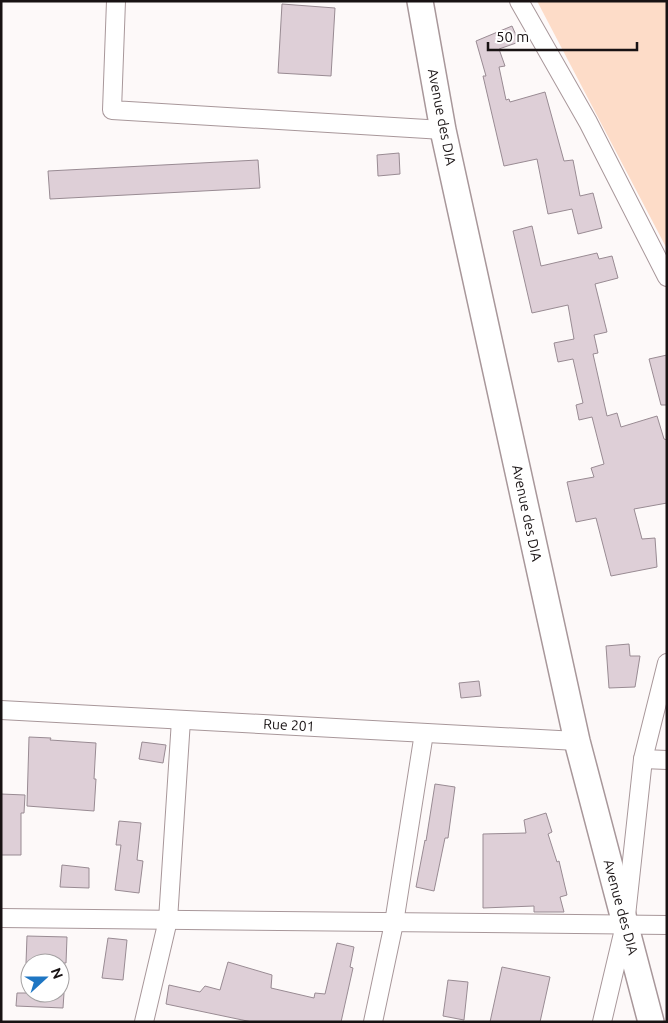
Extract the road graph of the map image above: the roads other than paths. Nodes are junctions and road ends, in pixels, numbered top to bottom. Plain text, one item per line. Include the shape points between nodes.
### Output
1 (116, 1) edge
2 (420, 1) edge
3 (519, 1) edge
4 (443, 130) junction
5 (667, 277) edge
6 (667, 663) edge
7 (1, 710) edge
8 (181, 720) junction
9 (424, 733) junction
10 (577, 741) junction
11 (643, 759) junction
12 (667, 760) edge
13 (1, 918) edge
14 (168, 920) junction
15 (394, 923) junction
16 (626, 925) junction
17 (667, 925) edge
18 (144, 1022) edge
19 (373, 1022) edge
20 (602, 1022) edge
21 (651, 1022) edge

1 - 4 street via 112,110
2 - 4 street, Avenue des DIA
3 - 5 street via 588,122
4 - 10 street, Avenue des DIA
6 - 11 street
7 - 8 street, Rue 201
8 - 9 street, Rue 201
8 - 14 street
9 - 10 street, Rue 201
9 - 15 street
10 - 16 street, Avenue des DIA
11 - 12 street
11 - 16 street
13 - 14 street
14 - 15 street
14 - 18 street
15 - 16 street
15 - 19 street
16 - 17 street
16 - 20 street
16 - 21 street, Avenue des DIA

